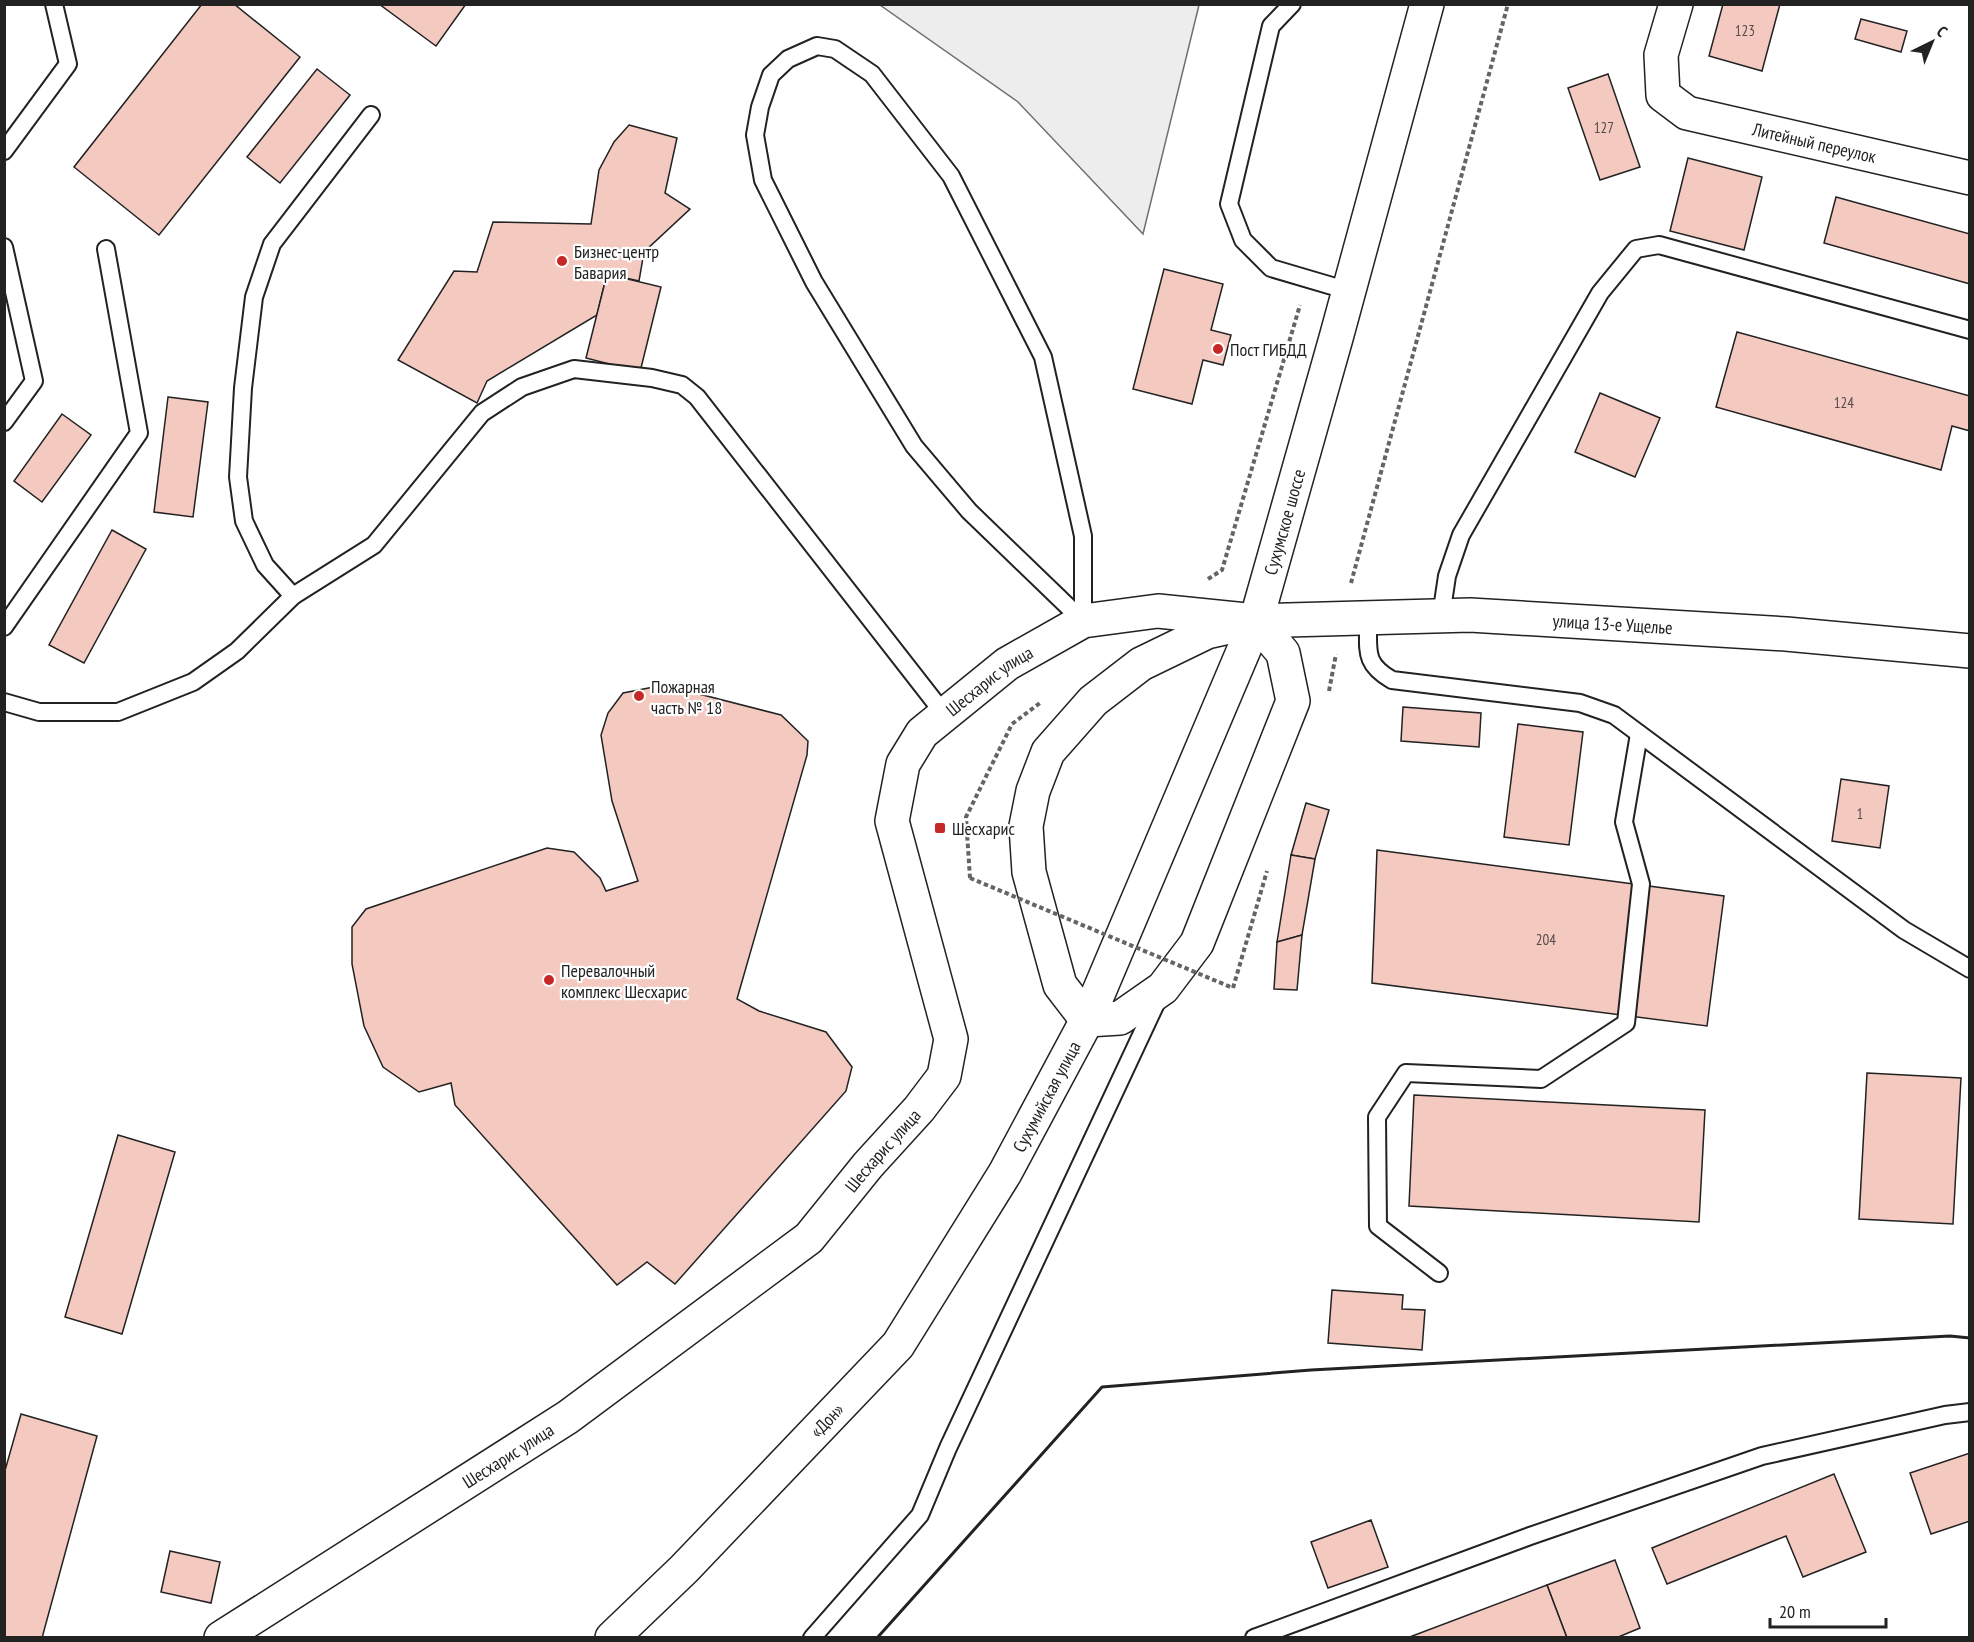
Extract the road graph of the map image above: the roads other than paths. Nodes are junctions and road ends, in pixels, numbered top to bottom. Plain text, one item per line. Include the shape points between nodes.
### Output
1 (54, 4) edge
2 (1292, 4) edge
3 (1427, 4) edge
4 (1676, 4) edge
5 (371, 115) dead end
6 (4, 151) edge
7 (1970, 178) edge
8 (4, 247) edge
9 (106, 249) dead end
10 (1349, 291) junction
11 (1970, 330) edge
12 (4, 423) edge
13 (293, 596) junction
14 (1441, 616) junction
15 (1355, 618) junction
16 (1083, 621) junction
17 (1256, 621) junction
18 (4, 627) edge
19 (1970, 651) edge
20 (5, 702) edge
21 (945, 715) junction
22 (1639, 734) junction
23 (1970, 969) edge
24 (1163, 988) junction
25 (1087, 1020) junction
26 (1005, 1173) joint
27 (1439, 1273) dead end
28 (1970, 1412) edge
29 (221, 1638) edge
30 (612, 1638) edge
31 (812, 1638) edge
32 (1254, 1638) edge

1 - 6 lane via 68,64
2 - 10 lane via 1271,26 1229,204 1243,240 1271,268
3 - 10 main road, Сухумское шоссе
4 - 7 main road, Литейный переулок via 1661,55 1663,95 1687,113
5 - 13 lane via 272,244 254,297 243,388 238,477 242,510 265,566
8 - 12 lane via 34,381
9 - 18 lane via 139,434
10 - 17 main road, Сухумское шоссе
11 - 14 lane via 1659,245 1636,249 1600,293 1461,535 1447,576
13 - 20 lane via 237,651 193,682 118,712 39,712
13 - 21 lane via 374,545 482,413 522,387 574,369 652,378 682,384 697,397
14 - 15 main road, улица 13-е Ущелье
14 - 19 main road, улица 13-е Ущелье via 1786,634
15 - 17 main road, улица 13-е Ущелье
15 - 22 lane via 1370,662 1377,672 1392,680 1580,703 1614,715
16 - 16 lane via 969,511 914,446 814,282 763,180 755,135 771,75 788,59 817,46 836,49 872,74 951,176 1043,357 1083,536
16 - 17 main road, Шесхарис улица via 1158,610
16 - 21 main road, Шесхарис улица via 1007,664
17 - 24 main road via 1283,653 1293,701 1197,943
17 - 25 main road, Сухумское шоссе
17 - 25 main road via 1208,632 1141,664 1094,701 1048,752 1033,791 1026,826 1029,872 1060,985
21 - 29 main road, Шесхарис улица via 922,733 903,764 892,821 951,1039 944,1076 919,1109 809,1238 568,1416
22 - 23 lane via 1894,923
22 - 27 lane via 1624,822 1641,884 1626,1023 1540,1079 1406,1073 1377,1117 1378,1226
24 - 25 main road via 1120,1018
24 - 31 lane via 920,1515
25 - 26 main road, Сухумийская улица
26 - 30 main road, «Дон» via 898,1345 684,1569
28 - 32 lane via 1762,1456

